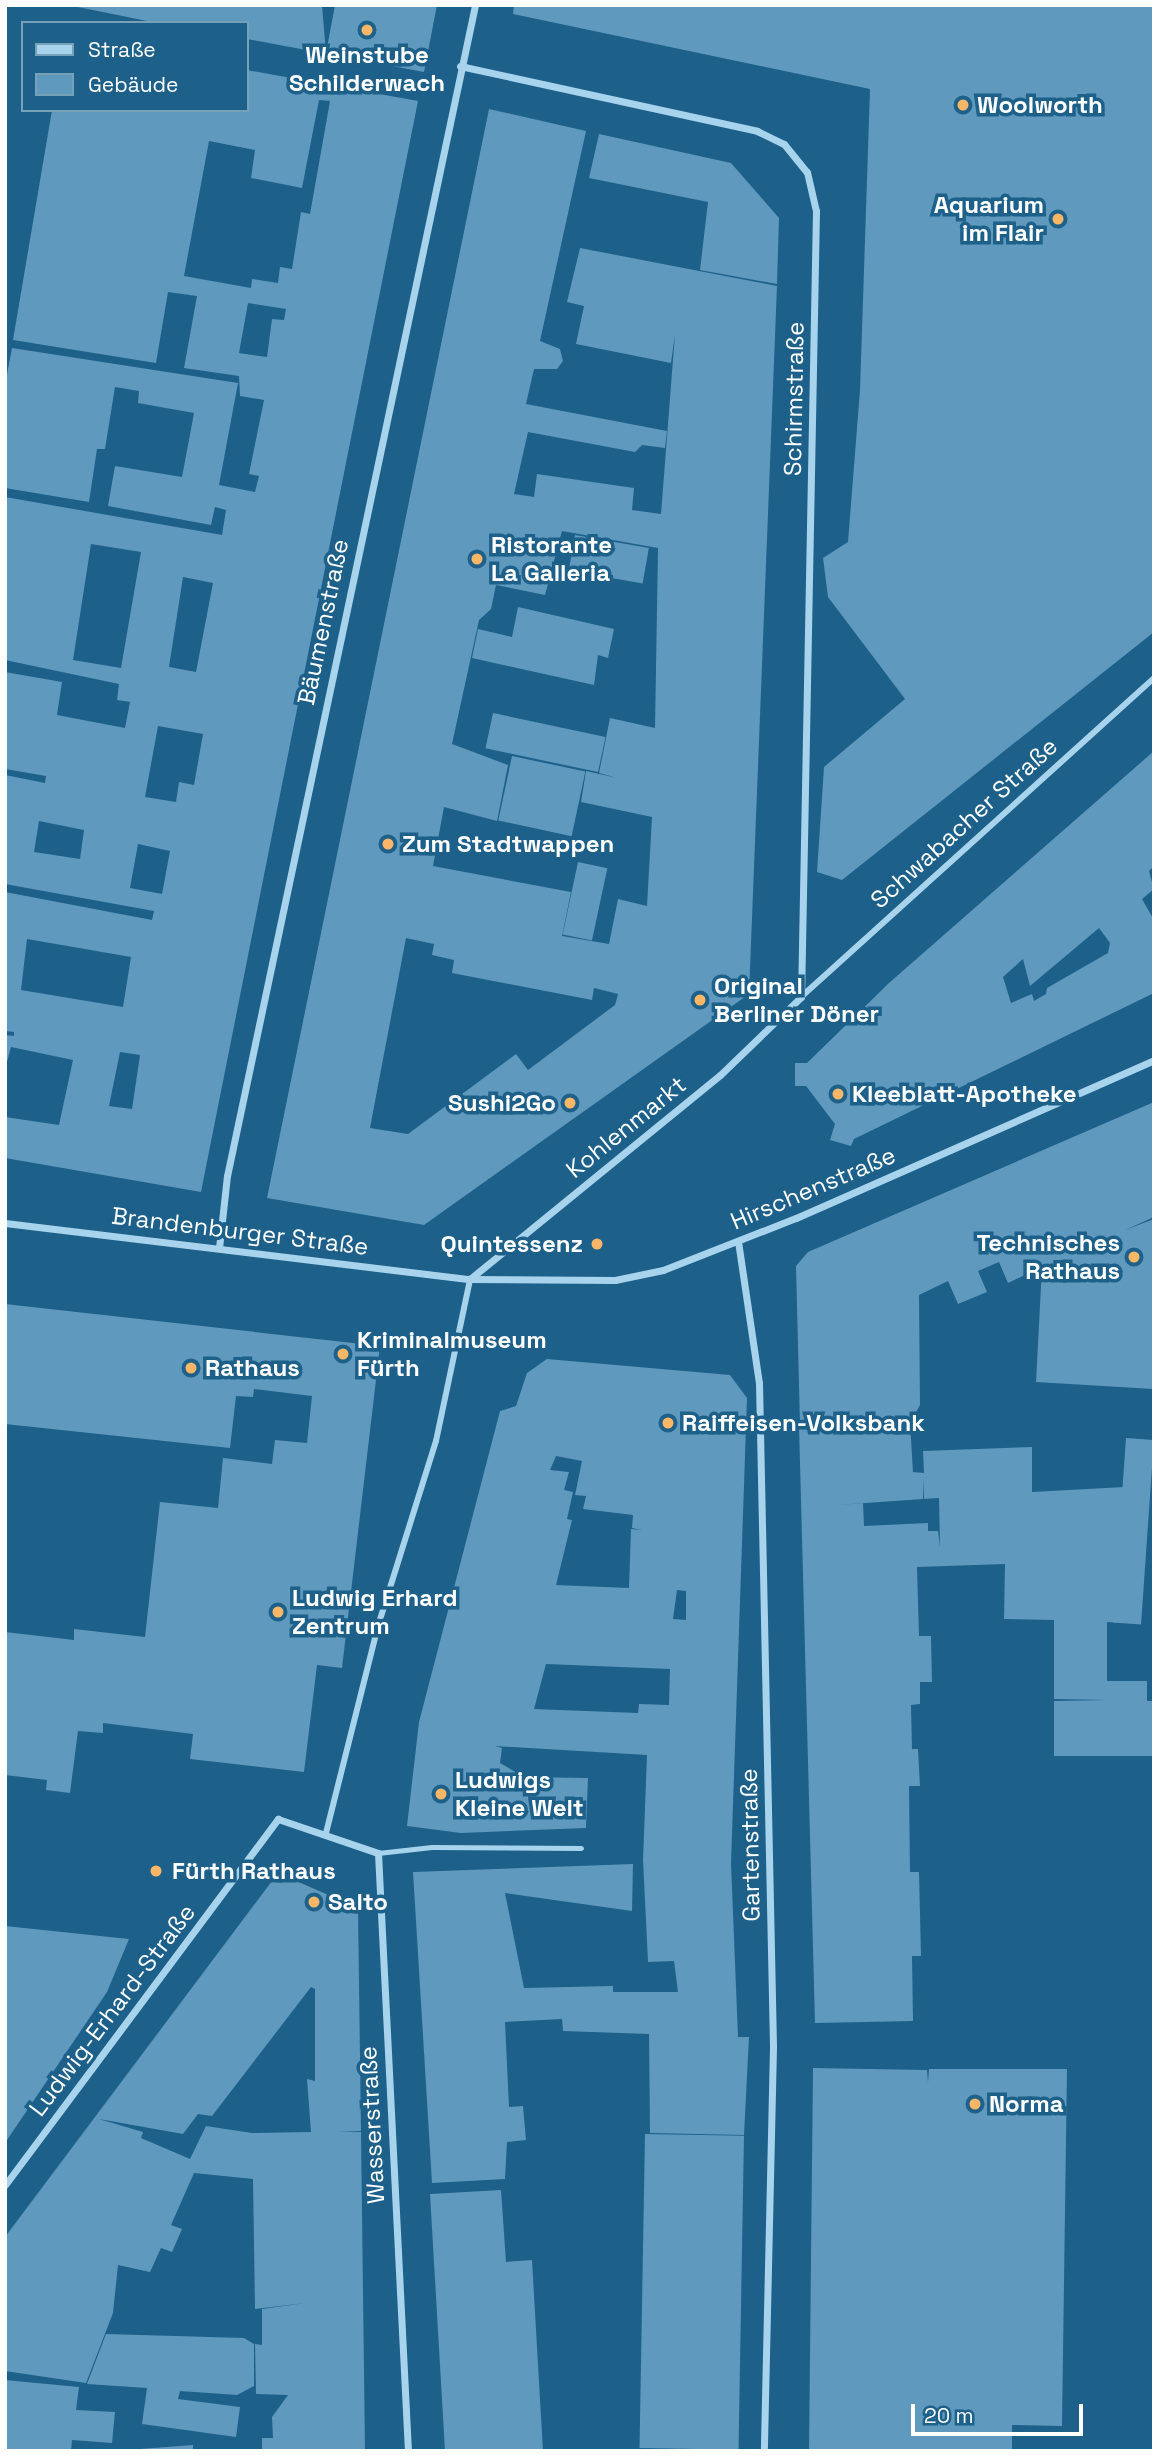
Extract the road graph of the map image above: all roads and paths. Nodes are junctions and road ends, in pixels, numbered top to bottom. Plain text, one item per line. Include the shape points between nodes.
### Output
1 (475, 5) edge
2 (460, 66) junction
3 (1154, 678) edge
4 (801, 997) junction
5 (1154, 1060) edge
6 (5, 1223) edge
7 (738, 1241) junction
8 (219, 1248) junction
9 (470, 1279) junction
10 (326, 1833) junction
11 (581, 1848) dead end
12 (378, 1853) junction
13 (5, 2185) edge
14 (408, 2451) edge
15 (764, 2451) edge

1 - 2 street, Bäumenstraße
2 - 4 street, Schirmstraße via 757,131 784,144 807,172 816,211 816,249
2 - 8 street, Bäumenstraße via 227,1175
3 - 4 street, Schwabacher Straße
4 - 9 street, Kohlenmarkt via 720,1075
5 - 7 street, Hirschenstraße
6 - 8 street, Brandenburger Straße
7 - 9 street, Hirschenstraße via 663,1270 615,1280
7 - 15 street, Gartenstraße via 760,1410 773,2047
8 - 9 street, Brandenburger Straße
9 - 10 street via 436,1441 378,1626
10 - 12 street
10 - 13 street, Ludwig-Erhard-Straße via 278,1819
11 - 12 lane via 432,1847
12 - 14 street, Wasserstraße

